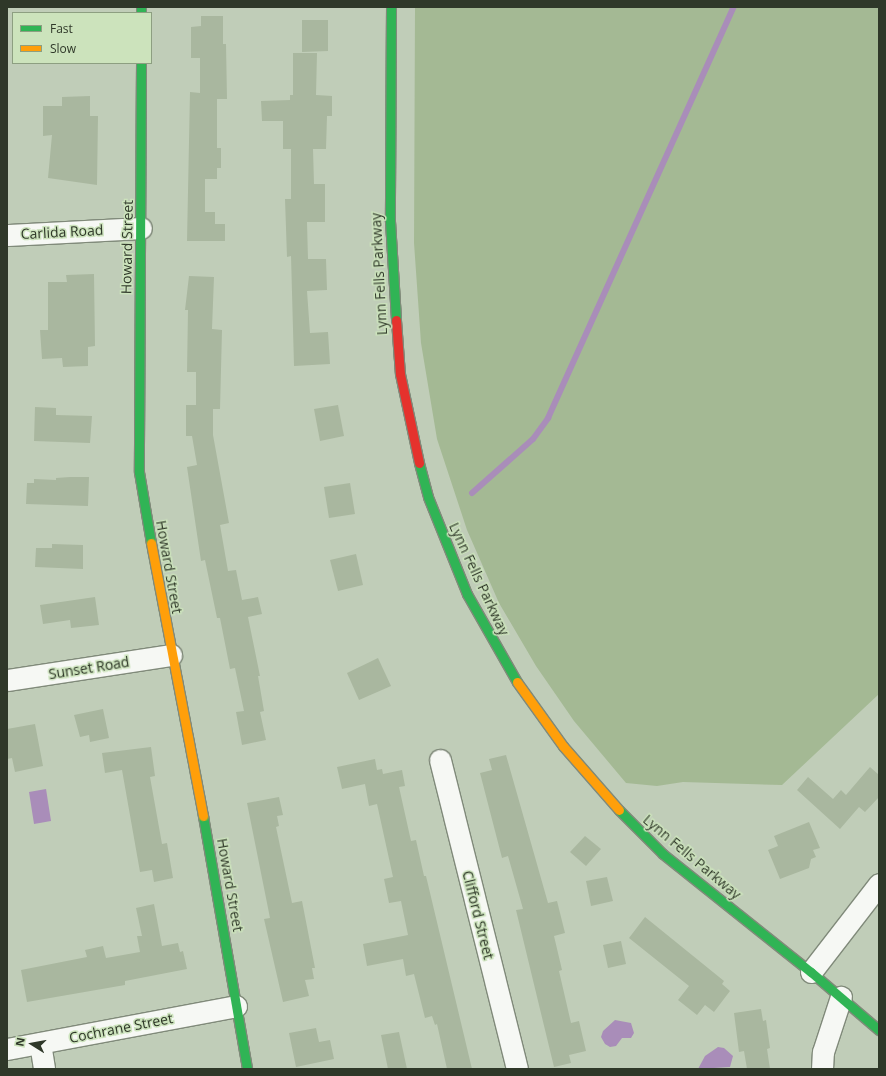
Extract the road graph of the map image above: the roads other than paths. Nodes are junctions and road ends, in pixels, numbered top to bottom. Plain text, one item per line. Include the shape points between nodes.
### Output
1 (391, 7) edge
2 (142, 64) edge
3 (141, 228) junction
4 (7, 235) edge
5 (171, 655) junction
6 (7, 680) edge
7 (440, 760) dead end
8 (879, 884) edge
9 (810, 972) junction
10 (840, 996) junction
11 (236, 1006) junction
12 (879, 1030) edge
13 (40, 1043) junction
14 (7, 1049) edge
15 (44, 1069) edge
16 (247, 1069) edge
17 (517, 1069) edge
18 (822, 1069) edge

1 - 9 main road, Lynn Fells Parkway via 390,221 400,374 419,465 455,567 486,632 523,692 604,796 662,854
2 - 3 main road, Howard Street
3 - 4 street, Carlida Road
3 - 5 main road, Howard Street via 138,457
5 - 6 street, Sunset Road
5 - 11 main road, Howard Street via 214,872
7 - 17 street, Clifford Street
8 - 9 street
9 - 10 main road, Lynn Fells Parkway
10 - 12 main road, Lynn Fells Parkway
10 - 18 street via 825,1046
11 - 13 street, Cochrane Street
11 - 16 main road, Howard Street
13 - 14 street, Cochrane Street
13 - 15 street

